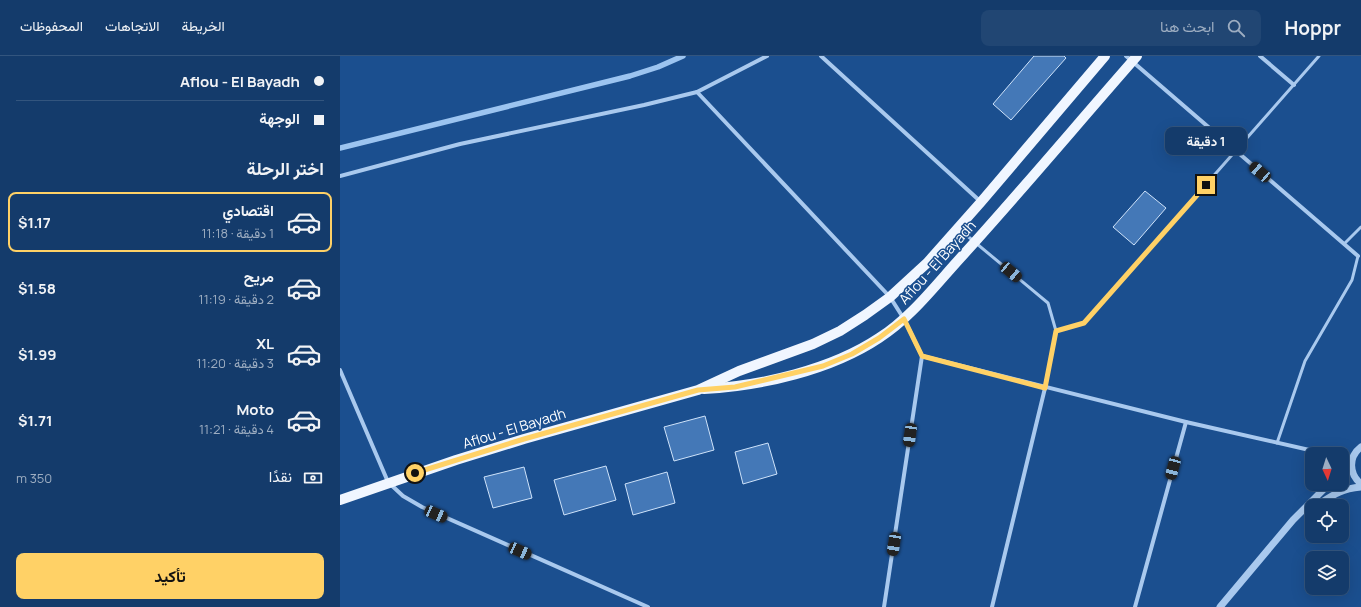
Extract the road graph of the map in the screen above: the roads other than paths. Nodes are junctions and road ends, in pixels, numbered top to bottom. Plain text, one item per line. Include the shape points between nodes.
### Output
1 (767, 56) edge
2 (821, 56) edge
3 (1105, 56) edge
4 (1260, 56) edge
5 (1319, 56) edge
6 (1132, 58) edge
7 (1294, 85) junction
8 (696, 92) junction
9 (1236, 151) junction
10 (340, 176) edge
11 (981, 202) junction
12 (1361, 227) edge
13 (958, 228) junction
14 (975, 242) junction
15 (1344, 244) junction
16 (1358, 256) joint
17 (890, 297) junction
18 (904, 319) junction
19 (1056, 331) junction
20 (922, 356) junction
21 (340, 370) edge
22 (1045, 388) junction
23 (698, 390) junction
24 (1186, 422) junction
25 (1277, 443) junction
26 (1361, 447) edge
27 (1305, 449) edge
28 (1349, 459) edge
29 (1352, 460) junction
30 (1349, 463) edge
31 (388, 482) junction
32 (1361, 484) edge
33 (1361, 487) edge
34 (1321, 491) edge
35 (1327, 499) edge
36 (340, 500) edge
37 (1305, 512) edge
38 (1293, 520) junction
39 (648, 607) edge
40 (884, 607) edge
41 (992, 607) edge
42 (1135, 607) edge
43 (1220, 607) edge

1 - 8 street
2 - 11 street
3 - 11 main road, Aflou - El Bayadh
4 - 7 street
5 - 7 lane
6 - 9 street
6 - 14 main road, Aflou - El Bayadh
7 - 9 lane
8 - 10 street via 460,144
8 - 17 street
9 - 15 street
9 - 19 lane via 1084,323
11 - 13 main road, Aflou - El Bayadh
12 - 15 lane
13 - 14 lane
13 - 17 main road, Aflou - El Bayadh via 927,263
14 - 18 main road, Aflou - El Bayadh
14 - 19 lane via 1048,303
15 - 16 street
16 - 25 lane via 1352,280 1305,361
17 - 18 street
17 - 23 main road, Aflou - El Bayadh via 840,331
18 - 20 street
18 - 23 main road, Aflou - El Bayadh via 852,354 823,366 735,387
19 - 22 lane
20 - 22 street
20 - 40 street
21 - 31 street
22 - 24 street
22 - 41 street
23 - 31 main road, Aflou - El Bayadh via 524,439
24 - 25 street
24 - 42 street
25 - 27 street
26 - 29 street
28 - 29 street
29 - 30 street
29 - 32 street via 1352,474
31 - 36 main road, Aflou - El Bayadh
31 - 39 street via 403,496 422,507
33 - 35 street via 1346,489
34 - 38 street
37 - 38 street
38 - 43 street

